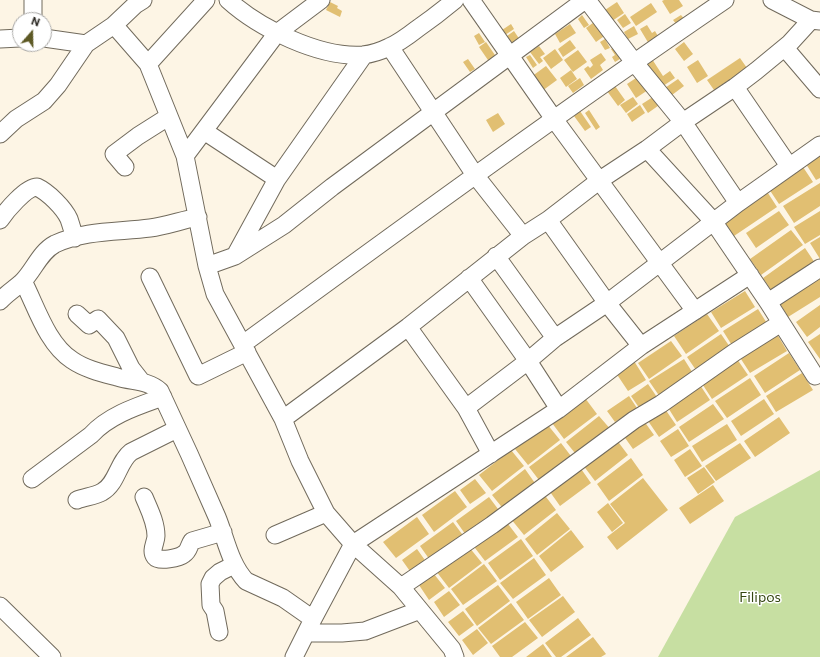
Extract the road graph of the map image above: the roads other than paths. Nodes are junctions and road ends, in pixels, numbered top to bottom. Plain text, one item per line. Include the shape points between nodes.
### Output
1 (33, 0) edge
2 (206, 0) edge
3 (228, 0) edge
4 (320, 0) edge
5 (456, 0) edge
6 (471, 0) edge
7 (586, 0) edge
8 (725, 0) edge
9 (772, 0) edge
10 (137, 2) edge
11 (33, 12) edge
12 (816, 20) edge
13 (114, 25) junction
14 (277, 33) junction
15 (12, 38) edge
16 (0, 39) edge
17 (52, 39) edge
18 (86, 44) junction
19 (390, 47) junction
20 (785, 48) junction
21 (364, 55) junction
22 (510, 56) junction
23 (634, 62) junction
24 (148, 64) junction
25 (734, 87) junction
26 (820, 89) edge
27 (433, 112) junction
28 (168, 117) junction
29 (554, 119) junction
30 (683, 122) junction
31 (204, 132) junction
32 (0, 134) edge
33 (820, 144) edge
34 (647, 149) junction
35 (185, 156) junction
36 (125, 166) dead end
37 (789, 166) junction
38 (474, 175) junction
39 (277, 179) junction
40 (600, 180) junction
41 (738, 203) junction
42 (198, 217) junction
43 (0, 220) edge
44 (548, 220) junction
45 (713, 221) junction
46 (523, 236) junction
47 (75, 238) junction
48 (235, 256) junction
49 (496, 256) junction
50 (661, 263) junction
51 (207, 266) junction
52 (820, 268) edge
53 (750, 275) junction
54 (150, 277) dead end
55 (469, 278) junction
56 (23, 281) junction
57 (0, 301) edge
58 (768, 302) junction
59 (607, 303) junction
60 (695, 311) junction
61 (77, 314) dead end
62 (781, 324) junction
63 (408, 327) junction
64 (556, 338) junction
65 (641, 346) junction
66 (245, 348) junction
67 (528, 361) junction
68 (814, 376) dead end
69 (142, 382) junction
70 (163, 397) junction
71 (466, 408) junction
72 (559, 409) junction
73 (283, 419) junction
74 (177, 429) junction
75 (491, 454) junction
76 (32, 479) dead end
77 (144, 497) dead end
78 (77, 500) dead end
79 (326, 513) junction
80 (223, 532) junction
81 (276, 535) dead end
82 (353, 544) junction
83 (234, 565) junction
84 (401, 587) junction
85 (0, 606) edge
86 (420, 610) junction
87 (310, 626) junction
88 (219, 632) dead end
89 (52, 657) edge
90 (294, 657) edge
91 (455, 657) edge

1 - 11 street
2 - 24 street
3 - 14 street via 246,15
4 - 14 street
5 - 19 street
6 - 22 street
7 - 22 street
7 - 23 street
8 - 23 street
9 - 12 street
10 - 13 street
12 - 20 street
13 - 18 street
13 - 24 street
14 - 21 street via 335,53
14 - 31 street
15 - 16 street
17 - 18 street
18 - 32 street via 44,101 16,119
19 - 21 street
19 - 27 street
20 - 25 street
20 - 26 street
21 - 39 street
22 - 27 street
22 - 29 street
23 - 29 street
23 - 30 street
24 - 28 street
25 - 30 street
25 - 37 street
27 - 38 street
27 - 48 street via 284,225
28 - 35 street
28 - 36 street via 114,154
29 - 38 street
29 - 40 street
30 - 34 street
30 - 41 street
31 - 35 street
31 - 39 street
33 - 37 street
34 - 40 street
34 - 45 street
35 - 42 street
37 - 41 street
38 - 46 street
38 - 66 street
39 - 48 street
40 - 44 street
40 - 50 street
41 - 45 street
42 - 47 street via 151,228 103,232
42 - 51 street
43 - 47 street via 29,189 37,187 62,208
44 - 46 street
44 - 59 street
45 - 50 street
45 - 53 street
46 - 49 street
47 - 56 street via 47,250
48 - 51 street
49 - 55 street
49 - 64 street
50 - 59 street
50 - 60 street
51 - 66 street via 215,294
52 - 58 street
53 - 58 street
53 - 60 street
54 - 66 street via 198,376
55 - 63 street
55 - 67 street
56 - 57 street
56 - 69 street via 41,321 66,356 80,365 121,379
58 - 62 street
59 - 64 street
59 - 65 street
60 - 65 street
61 - 69 street via 89,325 98,319 106,326
62 - 68 street
62 - 84 street via 634,420 492,525
63 - 71 street
63 - 73 street
64 - 67 street
65 - 72 street
66 - 73 street
67 - 71 street
67 - 72 street
69 - 70 street via 156,388
70 - 74 street
70 - 76 street via 99,426 91,435
71 - 75 street
72 - 75 street
73 - 79 street via 300,461
74 - 78 street via 125,457 115,477 102,492
74 - 80 street
75 - 82 street
77 - 80 street via 154,521 156,536 153,552 159,560 178,558 185,554 192,541
79 - 81 street
79 - 82 street
80 - 83 street
82 - 84 street
82 - 87 street
83 - 87 street via 246,581 283,598
83 - 88 street via 220,572 210,584 211,605 215,611
84 - 86 street
85 - 89 street
86 - 87 street via 366,631 342,633
86 - 91 street via 452,649
87 - 90 street

